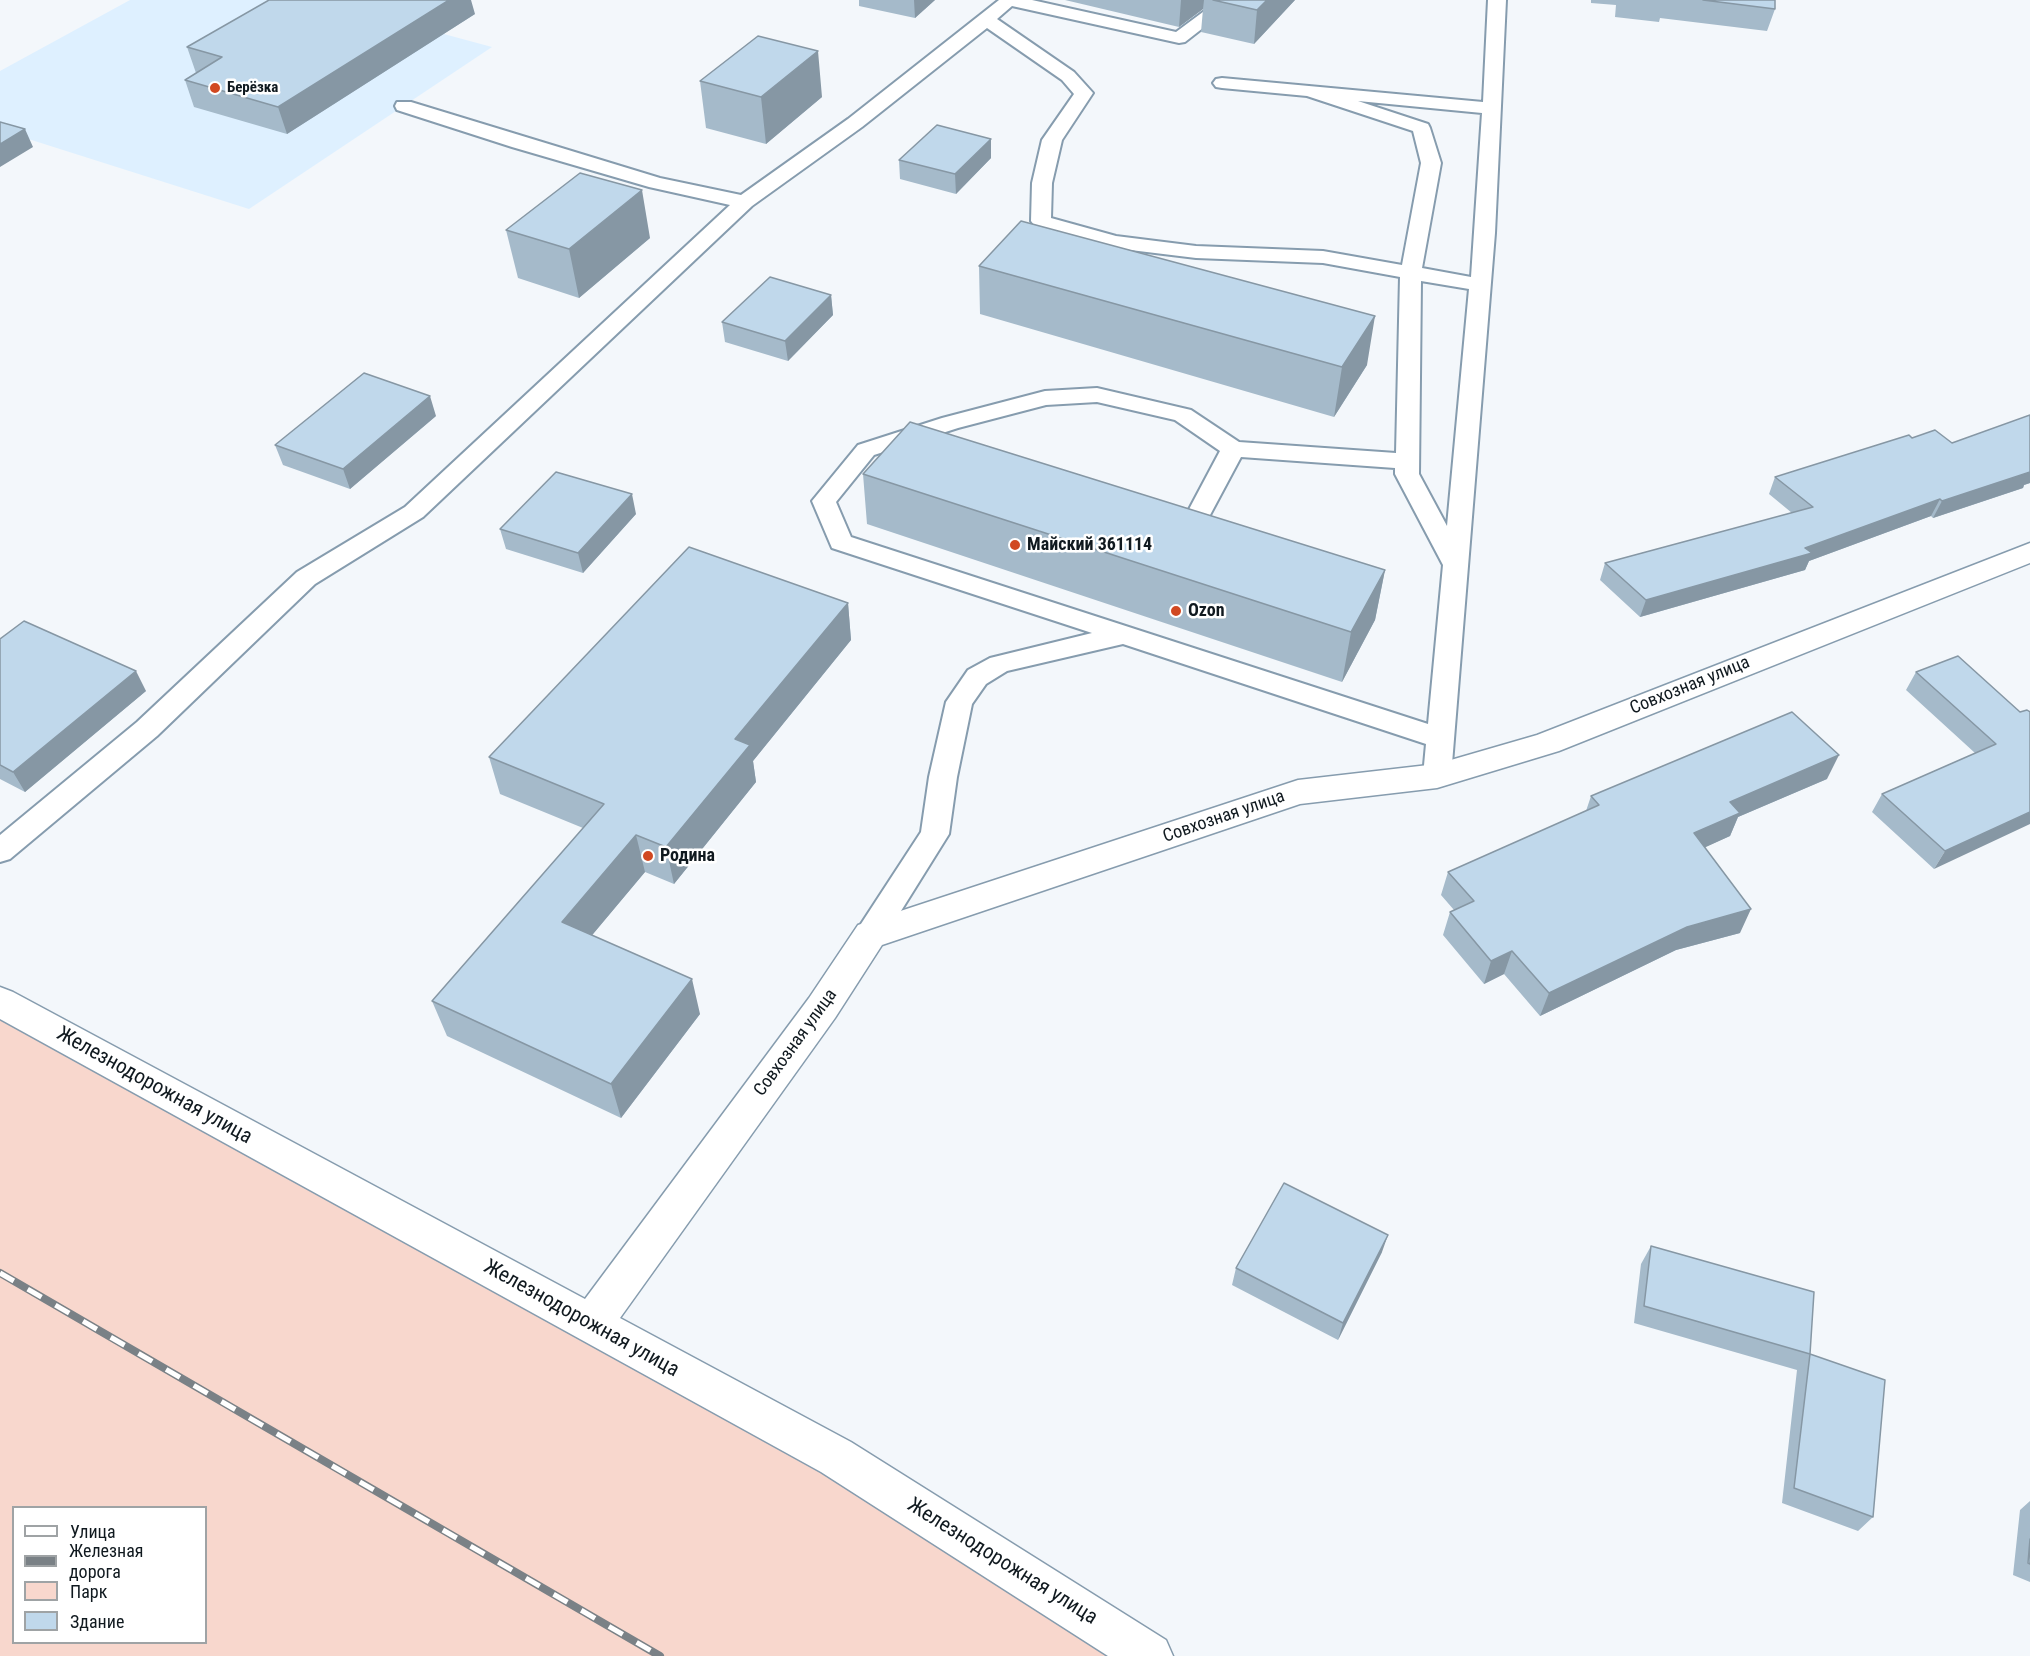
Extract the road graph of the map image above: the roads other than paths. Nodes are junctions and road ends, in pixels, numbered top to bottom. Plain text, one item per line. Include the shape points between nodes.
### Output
1 (1009, 0) edge
2 (1497, 0) edge
3 (1217, 10) dead end
4 (986, 19) junction
5 (1222, 82) dead end
6 (1309, 91) junction
7 (404, 106) dead end
8 (1492, 108) junction
9 (745, 202) junction
10 (1411, 273) junction
11 (1480, 285) junction
12 (1233, 449) junction
13 (1406, 461) junction
14 (1198, 516) edge
15 (2030, 552) edge
16 (1455, 564) junction
17 (1125, 635) junction
18 (1440, 738) junction
19 (1437, 776) junction
20 (0, 851) edge
21 (870, 935) junction
22 (0, 1002) edge
23 (591, 1324) junction
24 (1150, 1656) edge

1 - 3 lane via 1179,38
1 - 4 lane
2 - 8 lane
4 - 9 lane via 855,123
4 - 10 lane via 1068,76 1084,93 1052,140 1042,183 1041,220 1114,242 1196,252 1323,257
5 - 6 lane
6 - 8 lane
6 - 10 lane via 1421,128 1431,163
7 - 9 lane via 656,183
8 - 11 lane
9 - 20 lane via 414,512 306,578 147,729
10 - 11 lane
10 - 13 lane
11 - 16 lane
12 - 13 lane
12 - 14 lane
12 - 17 lane via 1183,415 1097,395 1045,398 866,450 824,501 841,542
13 - 16 lane via 1407,474
15 - 19 street, Совхозная улица via 1548,742
16 - 18 lane
17 - 18 lane
17 - 21 lane via 999,663 977,677 959,702 934,834
18 - 19 lane
19 - 21 street, Совхозная улица via 1298,792
21 - 23 street, Совхозная улица via 822,1008
22 - 23 street, Железнодорожная улица
23 - 24 street, Железнодорожная улица via 836,1457

